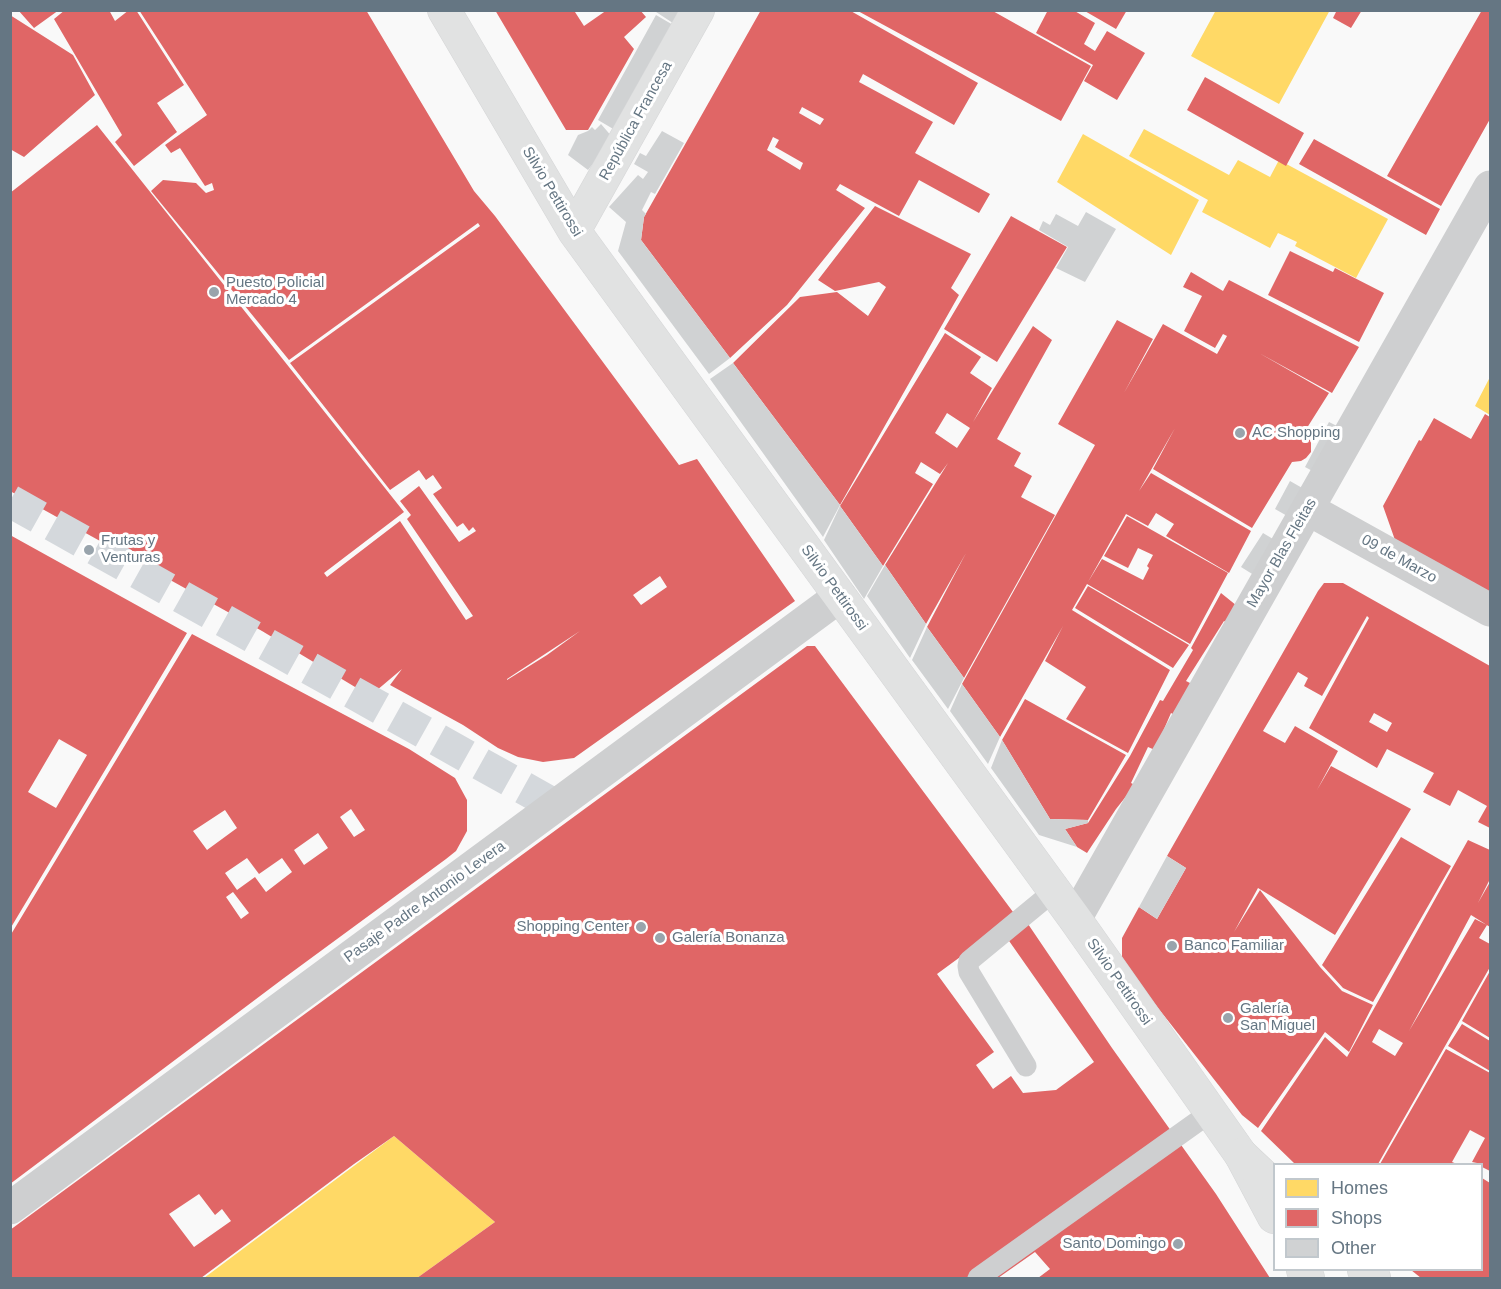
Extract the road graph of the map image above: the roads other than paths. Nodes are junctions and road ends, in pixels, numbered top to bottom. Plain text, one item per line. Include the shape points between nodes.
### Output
1 (444, 10) edge
2 (698, 10) edge
3 (1491, 187) edge
4 (574, 231) junction
5 (1308, 508) junction
6 (840, 596) junction
7 (1491, 610) edge
8 (1054, 891) junction
9 (1075, 919) junction
10 (1026, 1066) dead end
11 (1210, 1112) junction
12 (1241, 1155) junction
13 (1273, 1184) edge
14 (10, 1208) edge
15 (1273, 1213) edge
16 (978, 1278) edge

1 - 4 main road, Silvio Pettirossi
2 - 4 main road, República Francesa
3 - 5 street, Mayor Blas Fleitas
4 - 6 main road, Silvio Pettirossi
5 - 7 street, 09 de Marzo
5 - 9 street, Mayor Blas Fleitas
6 - 8 main road, Silvio Pettirossi
6 - 14 street, Pasaje Padre Antonio Levera
8 - 9 main road, Silvio Pettirossi
8 - 10 lane via 969,961 968,966
9 - 11 main road, Silvio Pettirossi
11 - 12 main road, Silvio Pettirossi
11 - 16 lane
12 - 13 main road
12 - 15 main road

